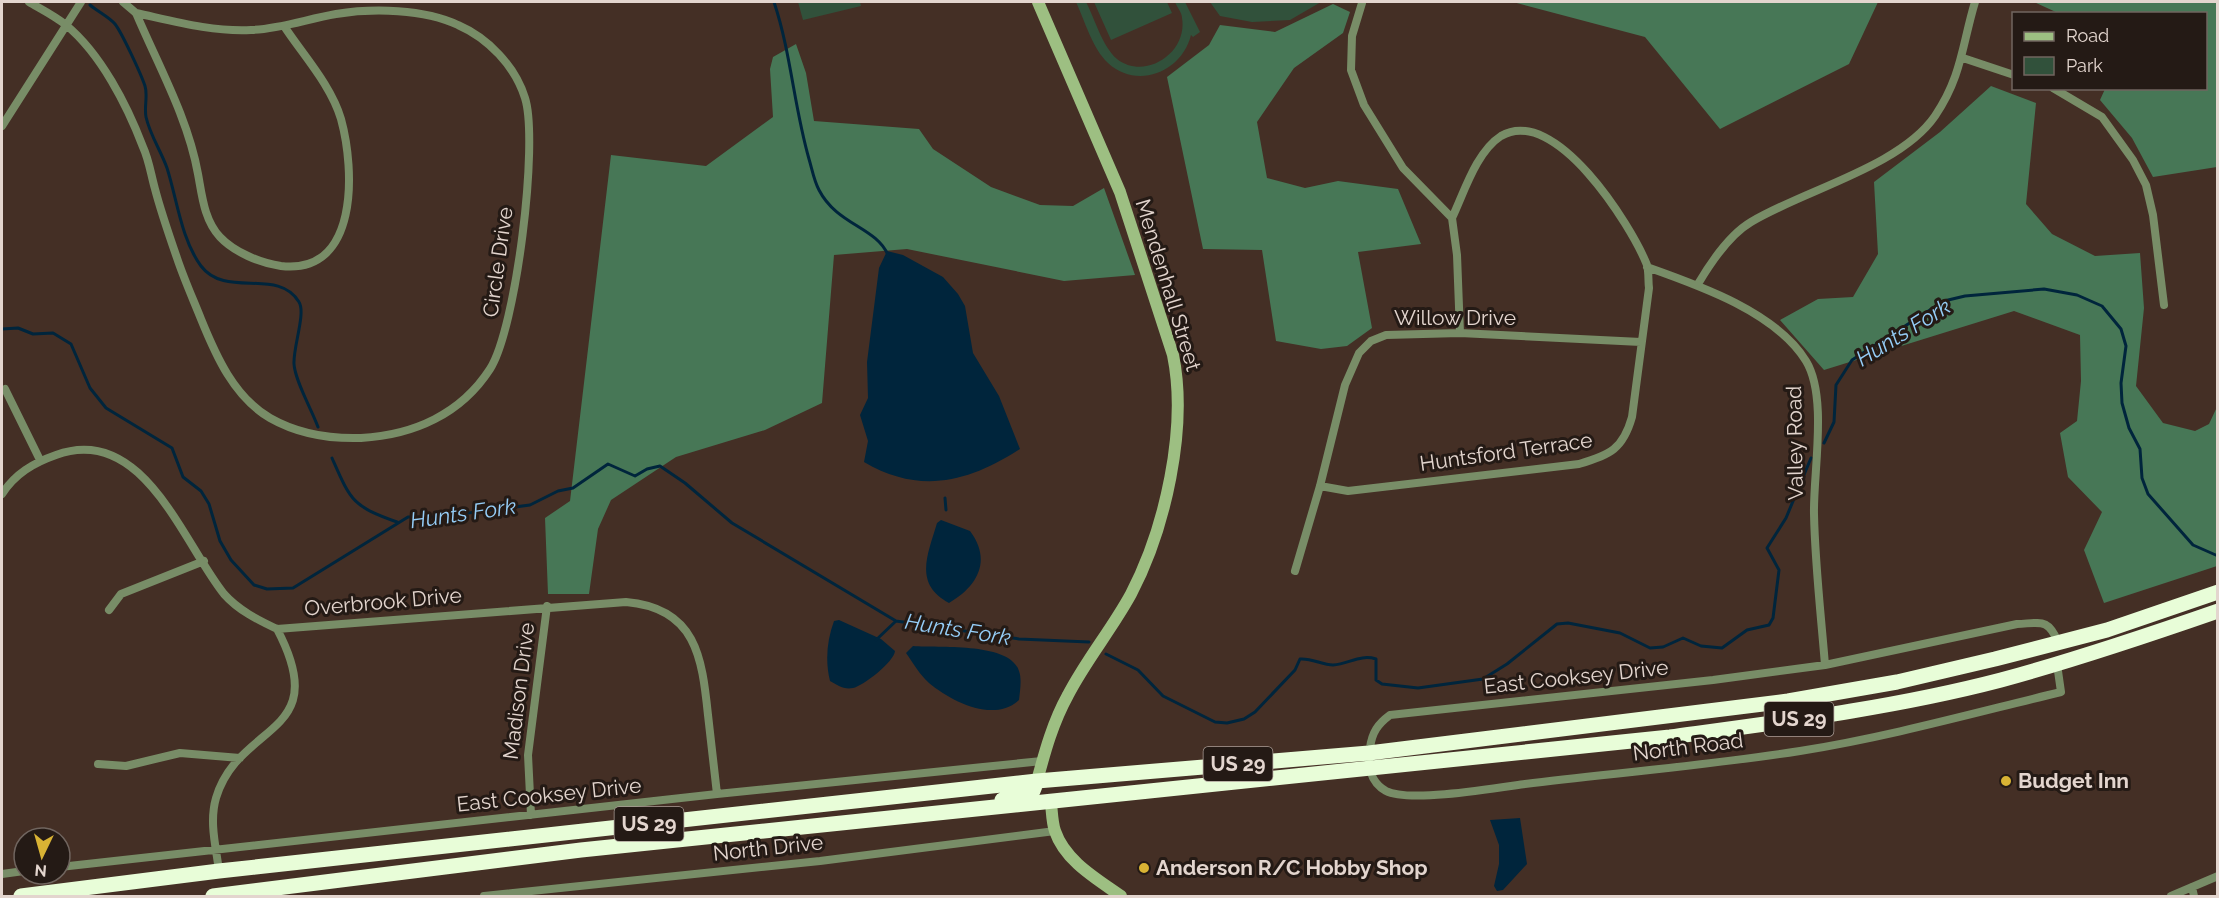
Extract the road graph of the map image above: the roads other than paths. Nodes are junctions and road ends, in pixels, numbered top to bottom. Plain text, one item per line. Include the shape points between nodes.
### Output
1 (29, 2) edge
2 (81, 2) edge
3 (123, 2) edge
4 (1038, 2) edge
5 (1975, 2) edge
6 (1362, 3) dead end
7 (136, 13) junction
8 (66, 25) junction
9 (284, 26) junction
10 (1963, 58) junction
11 (2012, 75) edge
12 (2056, 90) edge
13 (2, 126) edge
14 (1452, 218) junction
15 (1647, 267) junction
16 (1698, 284) junction
17 (2164, 305) dead end
18 (1460, 333) junction
19 (1641, 342) junction
20 (5, 389) dead end
21 (40, 460) junction
22 (1320, 486) junction
23 (2, 494) edge
24 (204, 561) junction
25 (1295, 571) dead end
26 (2217, 592) edge
27 (547, 606) junction
28 (109, 610) dead end
29 (2217, 611) edge
30 (277, 629) junction
31 (2058, 642) junction
32 (1825, 664) junction
33 (2057, 664) junction
34 (240, 758) junction
35 (1042, 761) junction
36 (1369, 761) junction
37 (98, 764) dead end
38 (1138, 773) junction
39 (1037, 781) junction
40 (717, 794) junction
41 (1051, 803) junction
42 (974, 808) junction
43 (531, 815) junction
44 (1055, 831) junction
45 (216, 850) junction
46 (72, 866) edge
47 (219, 871) junction
48 (2217, 876) edge
49 (2193, 892) edge
50 (21, 897) edge
51 (213, 897) edge
52 (484, 897) edge
53 (1120, 897) edge
54 (2171, 897) edge

1 - 8 street, Circle Drive
2 - 8 street
3 - 7 street
4 - 35 street, Mendenhall Street via 1120,192 1179,380 1173,459 1148,557 1130,595 1068,695
5 - 10 street
6 - 14 street via 1352,36 1351,70 1364,105 1402,168
7 - 9 street, Circle Drive via 244,31
7 - 9 street via 192,146 211,225 220,238 257,260 302,266 315,263 332,250 341,231 349,176 340,116 328,91
8 - 9 street, Circle Drive via 89,50 131,118 145,150 177,259 207,333 228,377 245,397 271,419 325,437 383,437 422,427 454,409 479,383 495,360 506,330 517,276 527,180 530,138 526,100 514,74 488,44 447,20 395,12 359,12
8 - 13 street
10 - 11 street
10 - 16 street via 1954,85 1933,118 1904,146 1749,223 1721,250
12 - 17 street via 2102,117 2146,185
14 - 15 street via 1491,146 1513,131 1528,130 1559,146 1606,192
14 - 18 street
15 - 16 street, Valley Road
15 - 19 street, Huntsford Terrace via 1649,288
16 - 32 street, Valley Road via 1780,333 1807,362 1812,375 1817,422 1814,513
18 - 19 street, Willow Drive
18 - 22 street, Willow Drive via 1386,335 1371,341 1359,353 1345,385
19 - 22 street, Huntsford Terrace via 1627,435 1602,457 1579,464 1348,491
20 - 21 street
21 - 23 street, Overbrook Drive via 12,479
21 - 24 street, Overbrook Drive via 65,451 92,450 114,456 135,470 161,497
22 - 25 street, Willow Drive
24 - 28 street via 121,594
24 - 30 street, Overbrook Drive via 225,594 257,620
26 - 31 highway, US 29 via 2107,630
27 - 30 street, Overbrook Drive
27 - 40 street, Overbrook Drive via 643,603 686,631 704,670
27 - 43 street, Madison Drive via 528,756
29 - 33 highway, US 29
30 - 34 street via 294,664 295,694 288,712
31 - 32 street via 2052,628 2044,623 2017,624
31 - 36 highway, US 29 via 1897,682 1788,701
32 - 36 street, East Cooksey Drive via 1390,716 1379,723 1371,737
33 - 36 highway, US 29 via 2000,680 1793,720 1670,737
33 - 36 street, North Road via 2061,692 1800,751 1410,795 1388,792 1376,783
34 - 37 street via 180,753 126,766
34 - 45 street via 226,775 217,797 213,818
35 - 39 street, Mendenhall Street
35 - 40 street, East Cooksey Drive
36 - 38 highway, US 29
36 - 41 highway, US 29
38 - 39 highway, US 29
38 - 41 highway via 1087,791 1055,795
39 - 42 highway via 1033,791
39 - 47 highway, US 29
40 - 43 street, East Cooksey Drive
41 - 42 highway, US 29
41 - 44 street
42 - 51 highway, US 29 via 581,850
43 - 45 street, East Cooksey Drive
44 - 52 street, North Drive
44 - 53 street via 1070,855
45 - 46 street, East Cooksey Drive
45 - 47 street
47 - 50 highway, US 29
48 - 49 street
49 - 54 street

